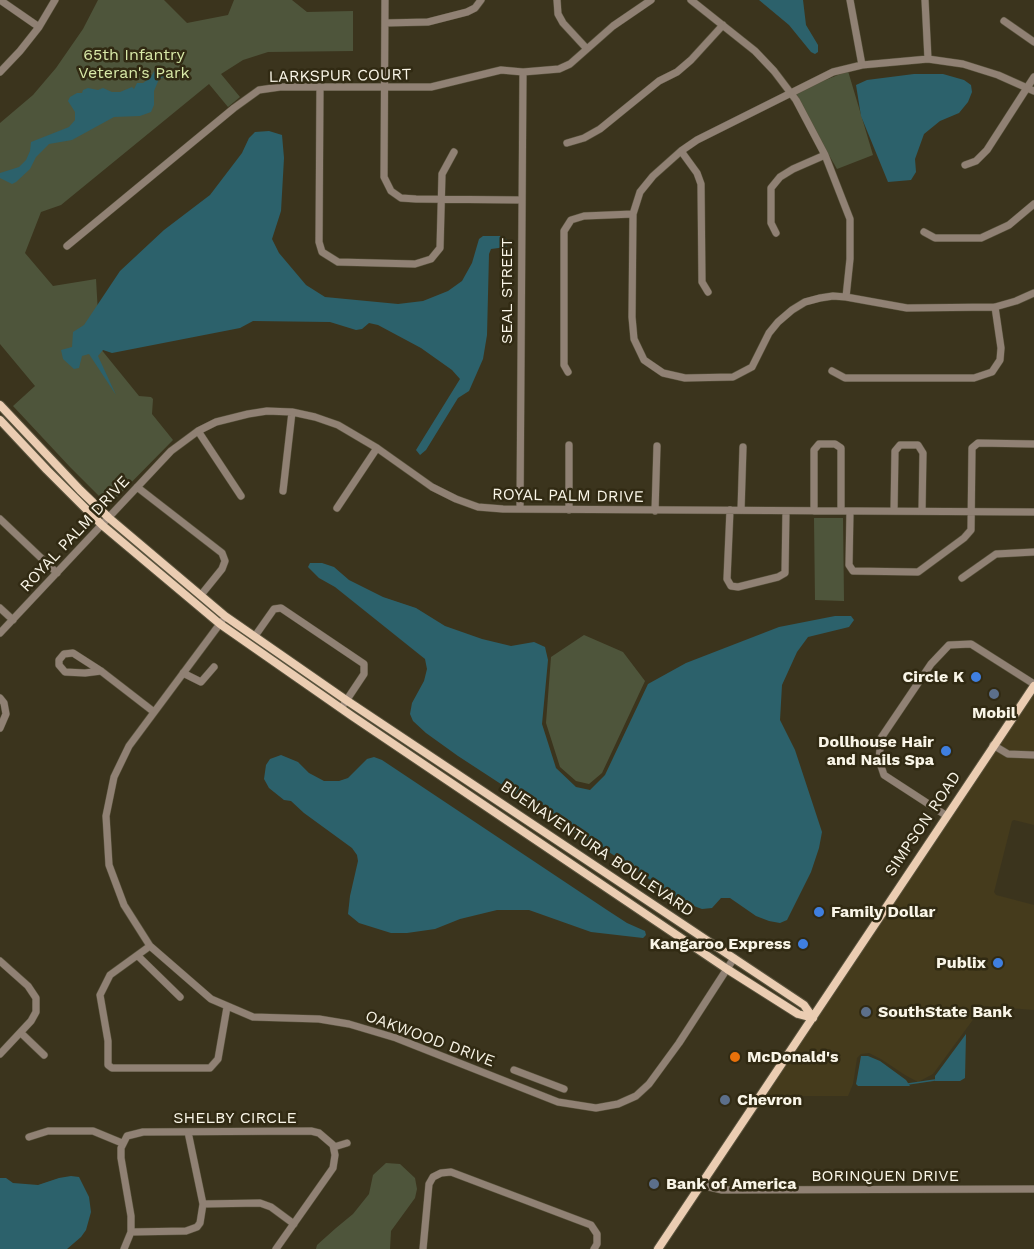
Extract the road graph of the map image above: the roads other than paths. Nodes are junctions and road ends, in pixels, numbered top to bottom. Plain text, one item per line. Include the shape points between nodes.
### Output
1 (0, 0) edge
2 (55, 0) edge
3 (385, 0) edge
4 (481, 0) edge
5 (557, 0) edge
6 (651, 0) edge
7 (691, 0) edge
8 (849, 0) edge
9 (925, 0) edge
10 (1004, 21) dead end
11 (385, 23) junction
12 (723, 25) junction
13 (39, 27) junction
14 (1034, 42) edge
15 (587, 49) junction
16 (928, 59) junction
17 (862, 64) junction
18 (0, 72) edge
19 (523, 72) junction
20 (1034, 77) edge
21 (320, 87) junction
22 (385, 88) junction
23 (1030, 89) edge
24 (789, 93) junction
25 (567, 142) dead end
26 (681, 150) junction
27 (454, 152) dead end
28 (825, 155) junction
29 (965, 165) dead end
30 (441, 199) junction
31 (521, 201) junction
32 (1034, 204) edge
33 (633, 214) junction
34 (924, 232) dead end
35 (776, 233) dead end
36 (67, 246) dead end
37 (708, 292) dead end
38 (1034, 292) edge
39 (846, 297) junction
40 (995, 307) junction
41 (832, 371) dead end
42 (568, 372) dead end
43 (0, 405) edge
44 (292, 412) junction
45 (0, 420) edge
46 (198, 431) junction
47 (1034, 444) edge
48 (569, 445) dead end
49 (657, 446) dead end
50 (743, 447) dead end
51 (377, 448) junction
52 (137, 487) junction
53 (283, 491) dead end
54 (241, 496) dead end
55 (337, 507) dead end
56 (520, 509) junction
57 (569, 510) junction
58 (655, 510) junction
59 (730, 510) junction
60 (741, 510) junction
61 (786, 511) junction
62 (814, 511) junction
63 (841, 511) junction
64 (850, 511) junction
65 (894, 511) junction
66 (972, 511) junction
67 (922, 512) junction
68 (1034, 512) edge
69 (109, 518) junction
70 (0, 519) edge
71 (102, 525) junction
72 (1034, 552) edge
73 (57, 573) junction
74 (962, 578) dead end
75 (201, 595) junction
76 (0, 608) edge
77 (13, 620) junction
78 (223, 620) junction
79 (0, 633) edge
80 (255, 636) junction
81 (214, 667) dead end
82 (101, 671) junction
83 (183, 674) junction
84 (1034, 685) edge
85 (0, 698) edge
86 (346, 700) junction
87 (357, 707) junction
88 (340, 708) junction
89 (154, 712) junction
90 (352, 716) junction
91 (0, 728) edge
92 (993, 745) junction
93 (1034, 755) edge
94 (946, 816) junction
95 (150, 946) junction
96 (138, 956) junction
97 (734, 958) junction
98 (0, 961) edge
99 (727, 969) junction
100 (180, 997) dead end
101 (226, 1007) junction
102 (813, 1018) junction
103 (21, 1033) junction
104 (0, 1054) edge
105 (44, 1055) dead end
106 (514, 1070) dead end
107 (564, 1089) dead end
108 (188, 1132) junction
109 (28, 1137) dead end
110 (122, 1143) junction
111 (347, 1143) dead end
112 (334, 1147) junction
113 (700, 1185) junction
114 (1034, 1189) edge
115 (203, 1204) junction
116 (294, 1224) junction
117 (131, 1232) junction
118 (124, 1249) edge
119 (276, 1249) edge
120 (423, 1249) edge
121 (594, 1249) edge
122 (658, 1249) edge

1 - 13 street
2 - 13 street
3 - 11 street
4 - 11 street via 467,12 428,22
5 - 15 street via 563,23
6 - 15 street, LARKSPUR COURT
7 - 12 street
8 - 17 street
9 - 16 street
10 - 14 street
11 - 22 street
12 - 24 street via 755,51
12 - 25 street via 676,72 600,129
13 - 18 street
15 - 19 street, LARKSPUR COURT via 559,69
16 - 17 street
16 - 23 street via 963,64
17 - 24 street via 833,72
19 - 22 street, LARKSPUR COURT via 501,70 430,87
19 - 31 street, SEAL STREET
20 - 23 street
21 - 22 street, LARKSPUR COURT
21 - 30 street via 322,252 338,262 349,263 416,264 431,259 440,249
21 - 36 street, LARKSPUR COURT via 260,90
22 - 30 street via 387,184 401,198
23 - 29 street via 987,150
24 - 26 street
24 - 28 street
26 - 33 street via 640,192
26 - 37 street via 701,184 702,282
27 - 30 street via 442,174
28 - 35 street via 793,169 771,188 771,223
28 - 39 street via 850,219
30 - 31 street
31 - 56 street, SEAL STREET
32 - 34 street via 1009,225 981,238 935,238
33 - 39 street via 634,339 644,360 663,373 695,378 745,373 769,333 792,310 820,298
33 - 42 street via 584,216 571,220 564,231 564,365
38 - 40 street
39 - 40 street via 907,308
40 - 41 street via 1001,348 1000,360 992,372 974,378 845,378
43 - 69 main road, BUENAVENTURA BOULEVARD
44 - 46 street, ROYAL PALM DRIVE via 248,414
44 - 51 street, ROYAL PALM DRIVE via 338,425
44 - 53 street
45 - 71 main road, BUENAVENTURA BOULEVARD
46 - 52 street, ROYAL PALM DRIVE via 171,451
46 - 54 street
47 - 66 street via 978,443 972,448
48 - 57 street
49 - 58 street
50 - 60 street
51 - 55 street
51 - 56 street, ROYAL PALM DRIVE via 456,499 478,507
52 - 69 street, ROYAL PALM DRIVE
52 - 75 street via 222,554 222,569
56 - 57 street, ROYAL PALM DRIVE
57 - 58 street, ROYAL PALM DRIVE
58 - 59 street, ROYAL PALM DRIVE
59 - 60 street, ROYAL PALM DRIVE
59 - 61 street via 727,579 731,586 738,587 785,573
60 - 61 street, ROYAL PALM DRIVE
61 - 62 street, ROYAL PALM DRIVE
62 - 63 street, ROYAL PALM DRIVE
62 - 63 street via 814,450 819,444 835,444 841,448
63 - 64 street, ROYAL PALM DRIVE
64 - 65 street, ROYAL PALM DRIVE
64 - 66 street via 849,565 853,572 918,572 964,538 971,530
65 - 67 street, ROYAL PALM DRIVE
65 - 67 street via 895,451 900,445 918,445 923,453
66 - 67 street, ROYAL PALM DRIVE
66 - 68 street, ROYAL PALM DRIVE
69 - 71 street, ROYAL PALM DRIVE
69 - 75 main road, BUENAVENTURA BOULEVARD
70 - 73 street
71 - 73 street, ROYAL PALM DRIVE
71 - 78 main road, BUENAVENTURA BOULEVARD
72 - 74 street via 996,554
73 - 77 street, ROYAL PALM DRIVE
75 - 78 main road, BUENAVENTURA BOULEVARD
76 - 77 street
77 - 79 street, ROYAL PALM DRIVE
78 - 80 main road, BUENAVENTURA BOULEVARD
78 - 83 street, OAKWOOD DRIVE
78 - 88 main road, BUENAVENTURA BOULEVARD
80 - 86 main road, BUENAVENTURA BOULEVARD
80 - 86 street via 274,609 281,608 364,664 364,674
81 - 83 street via 201,682
82 - 82 street via 73,653 64,654 60,660 65,672
82 - 89 street
83 - 89 street, OAKWOOD DRIVE
84 - 92 main road, SIMPSON ROAD
84 - 94 street via 971,644 949,645 931,664 881,738 879,760 884,775
85 - 91 street via 6,714
86 - 87 main road, BUENAVENTURA BOULEVARD
86 - 88 street
87 - 90 street
87 - 97 main road, BUENAVENTURA BOULEVARD
88 - 90 main road, BUENAVENTURA BOULEVARD
89 - 95 street, OAKWOOD DRIVE via 129,746 114,777 106,816 109,865 124,905
90 - 99 main road, BUENAVENTURA BOULEVARD
92 - 93 street via 1002,753
92 - 94 main road, SIMPSON ROAD
94 - 102 main road, SIMPSON ROAD
95 - 96 street
95 - 101 street, OAKWOOD DRIVE via 201,992
96 - 100 street
96 - 101 street via 110,975 100,995 108,1065 112,1068 210,1068 218,1059
97 - 99 street, OAKWOOD DRIVE
97 - 102 main road, BUENAVENTURA BOULEVARD via 804,1005
98 - 103 street via 36,998 36,1012
99 - 101 street, OAKWOOD DRIVE via 649,1084 636,1096 596,1108 558,1102 396,1038 349,1024 253,1017
99 - 102 main road, BUENAVENTURA BOULEVARD via 798,1014
102 - 113 main road, SIMPSON ROAD
103 - 104 street
103 - 105 street
106 - 107 street
108 - 110 street, SHELBY CIRCLE via 136,1132
108 - 112 street, SHELBY CIRCLE via 311,1131 326,1137
108 - 115 street
109 - 110 street via 48,1131 93,1131
110 - 117 street
111 - 112 street
112 - 116 street via 335,1163 330,1174
113 - 114 street, BORINQUEN DRIVE via 722,1190
113 - 122 main road, SIMPSON ROAD
115 - 116 street via 260,1203
115 - 117 street via 202,1219 192,1230
116 - 119 street
117 - 118 street
120 - 121 street via 429,1184 433,1177 451,1172 591,1224 597,1234

